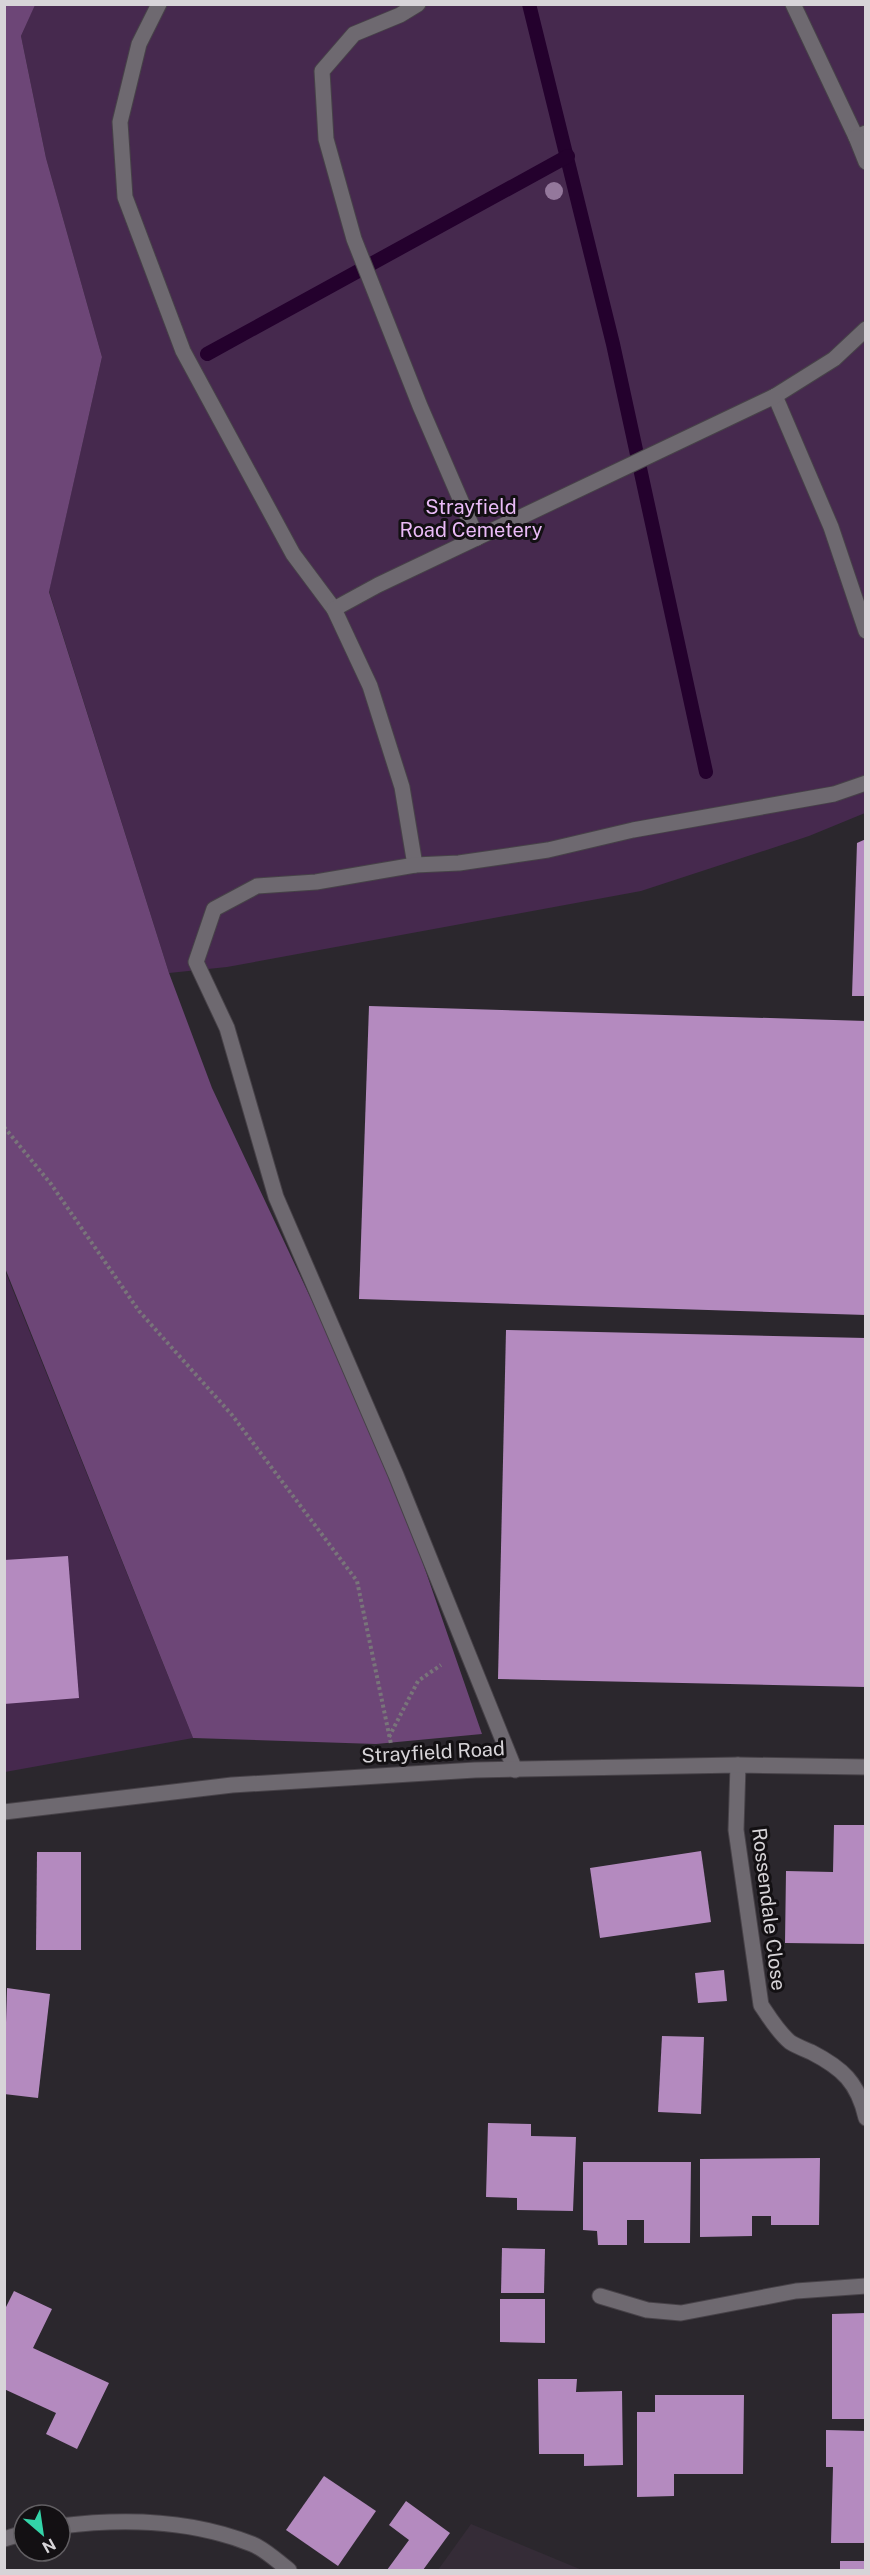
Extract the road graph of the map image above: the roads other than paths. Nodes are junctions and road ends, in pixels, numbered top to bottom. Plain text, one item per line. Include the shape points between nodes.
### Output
1 (159, 4) edge
2 (418, 4) edge
3 (793, 4) edge
4 (861, 135) edge
5 (866, 162) edge
6 (866, 329) edge
7 (775, 396) junction
8 (477, 538) junction
9 (334, 609) junction
10 (866, 631) edge
11 (866, 783) edge
12 (415, 865) junction
13 (738, 1766) junction
14 (866, 1767) edge
15 (515, 1770) junction
16 (4, 1812) edge
17 (866, 2118) edge
18 (866, 2286) edge
19 (600, 2296) dead end
20 (72, 2524) edge
21 (289, 2571) edge

1 - 9 street via 139,44 120,122 124,197 183,351 293,554
2 - 8 street via 354,33 322,71 326,139 354,239
3 - 4 street
4 - 5 street
6 - 7 street via 834,359
7 - 8 street
7 - 10 street via 831,527
8 - 9 street
9 - 12 street via 370,686 402,787
11 - 12 street via 834,794 633,830 548,850
12 - 15 street via 316,882 257,886 214,909 196,962 227,1028 276,1197 396,1475
13 - 14 street, Strayfield Road
13 - 15 street, Strayfield Road
13 - 17 street, Rossendale Close via 736,1830 760,2005 790,2042 832,2064 849,2078
15 - 16 street, Strayfield Road via 232,1785
18 - 19 street via 796,2291 681,2313 647,2310
20 - 21 street via 97,2521 198,2528 254,2544

